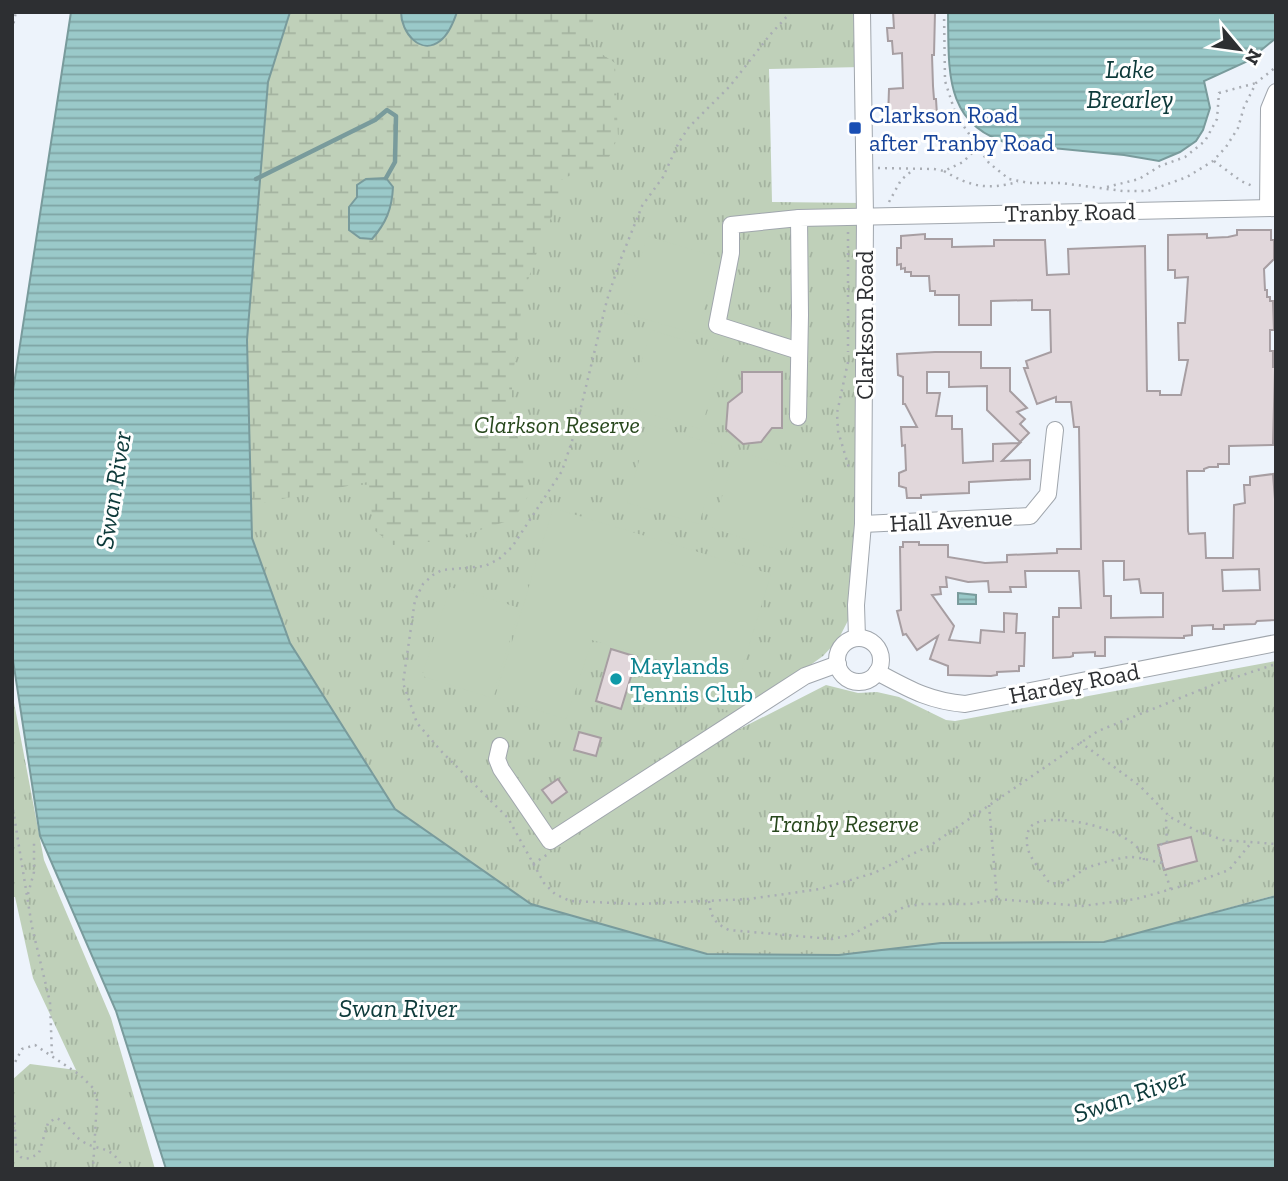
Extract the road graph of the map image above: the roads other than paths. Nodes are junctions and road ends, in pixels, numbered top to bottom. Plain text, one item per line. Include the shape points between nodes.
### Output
1 (862, 12) edge
2 (1276, 92) edge
3 (1271, 203) edge
4 (857, 217) junction
5 (799, 218) junction
6 (799, 351) junction
7 (797, 417) dead end
8 (1055, 430) dead end
9 (863, 524) junction
10 (850, 638) junction
11 (1276, 643) edge
12 (834, 665) junction
13 (877, 672) junction
14 (500, 746) dead end

1 - 4 street, Clarkson Road via 864,168
2 - 3 street via 1269,109
3 - 4 street, Tranby Road
4 - 5 street, Tranby Road
4 - 9 street, Clarkson Road
5 - 6 street
5 - 6 street, Tranby Road via 731,225 731,253 717,325
6 - 7 street
8 - 9 street, Hall Avenue via 1048,494 1030,516
9 - 10 street, Clarkson Road
10 - 12 street
10 - 13 street via 866,639 878,649 881,664
11 - 13 street, Hardey Road via 965,704 924,697
12 - 13 street via 855,681
12 - 14 street via 805,676 550,841 501,769 497,759

